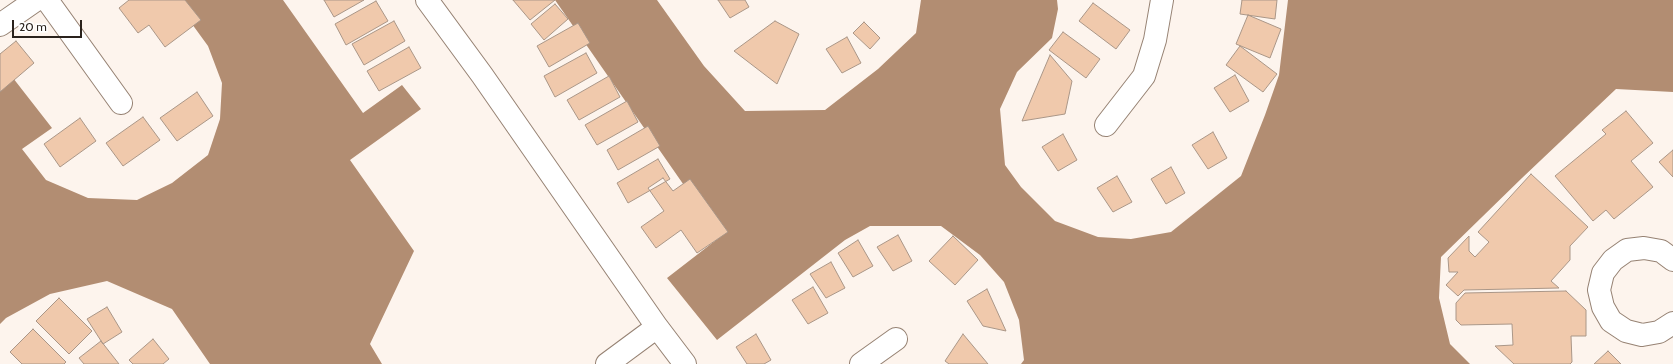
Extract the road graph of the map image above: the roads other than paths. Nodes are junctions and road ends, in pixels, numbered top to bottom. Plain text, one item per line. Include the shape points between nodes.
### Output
1 (36, 0) edge
2 (47, 0) edge
3 (426, 0) edge
4 (1162, 0) edge
5 (0, 25) edge
6 (120, 103) dead end
7 (1106, 125) dead end
8 (1673, 260) edge
9 (1673, 323) edge
10 (657, 327) junction
11 (896, 339) dead end
12 (607, 364) edge
13 (685, 364) edge
14 (861, 364) edge

1 - 5 street
2 - 6 street
3 - 10 street via 482,75
4 - 7 street via 1155,40 1144,76
8 - 9 street via 1660,251 1644,248 1627,250 1613,260 1603,273 1599,290 1602,307 1612,321 1626,331 1642,335 1659,332
10 - 12 street
10 - 13 street
11 - 14 street

